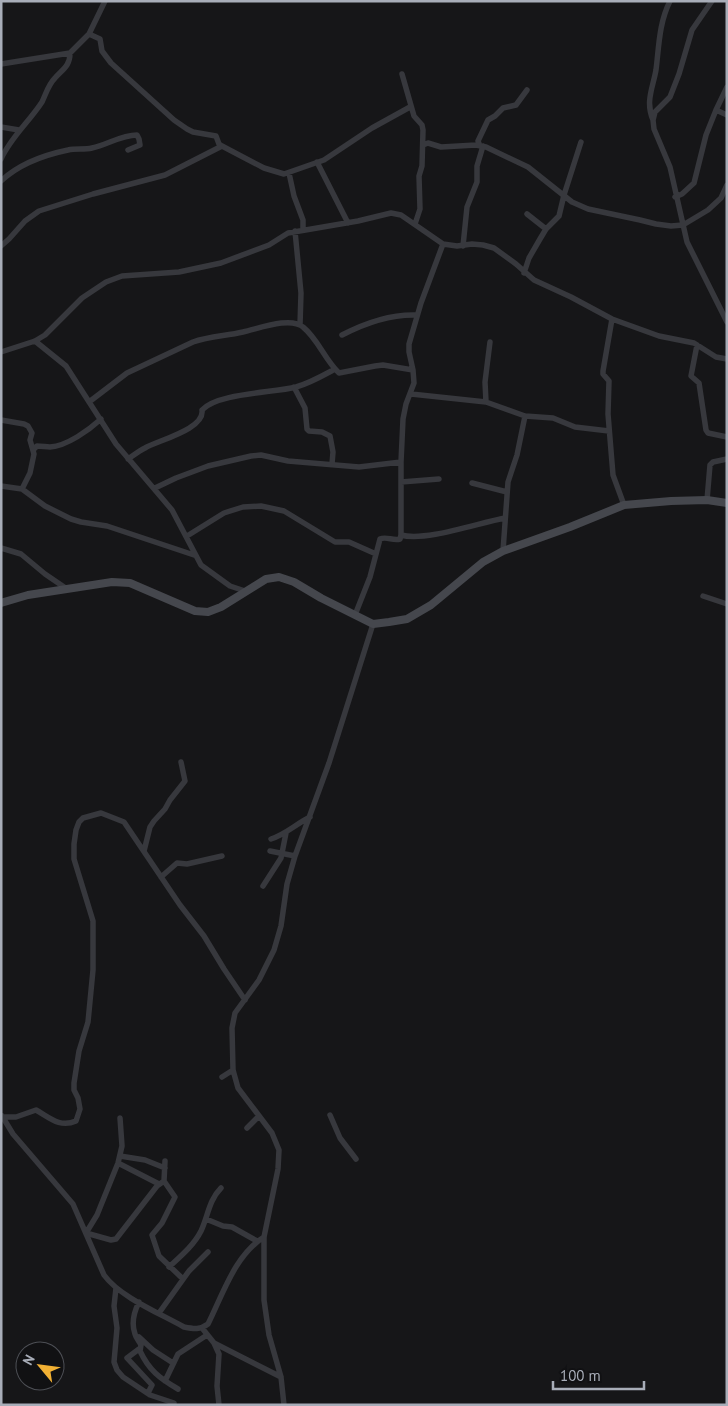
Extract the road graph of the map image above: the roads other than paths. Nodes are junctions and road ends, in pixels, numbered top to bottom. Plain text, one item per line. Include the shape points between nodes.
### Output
1 (105, 1) edge
2 (670, 1) edge
3 (712, 1) edge
4 (88, 34) junction
5 (70, 53) junction
6 (1, 64) edge
7 (402, 74) dead end
8 (727, 87) edge
9 (527, 90) dead end
10 (410, 106) junction
11 (716, 110) junction
12 (727, 115) edge
13 (653, 120) junction
14 (1, 127) edge
15 (19, 130) junction
16 (581, 142) dead end
17 (222, 146) junction
18 (423, 146) junction
19 (482, 146) junction
20 (128, 150) dead end
21 (1, 159) edge
22 (317, 162) junction
23 (289, 173) junction
24 (1, 181) edge
25 (727, 185) edge
26 (564, 195) junction
27 (675, 197) junction
28 (721, 198) junction
29 (727, 202) edge
30 (527, 214) dead end
31 (348, 222) junction
32 (415, 224) junction
33 (683, 224) junction
34 (546, 229) junction
35 (302, 230) junction
36 (295, 231) junction
37 (443, 244) junction
38 (1, 246) edge
39 (463, 246) junction
40 (524, 273) junction
41 (417, 315) junction
42 (612, 319) junction
43 (727, 322) edge
44 (300, 325) junction
45 (342, 335) dead end
46 (35, 341) junction
47 (490, 342) dead end
48 (697, 345) junction
49 (1, 352) edge
50 (727, 359) edge
51 (335, 369) junction
52 (413, 370) junction
53 (294, 387) junction
54 (411, 394) junction
55 (88, 402) junction
56 (486, 402) junction
57 (525, 416) junction
58 (101, 419) junction
59 (1, 420) edge
60 (610, 431) junction
61 (727, 437) edge
62 (34, 449) junction
63 (128, 459) junction
64 (727, 459) edge
65 (401, 462) junction
66 (332, 464) junction
67 (439, 479) dead end
68 (401, 482) junction
69 (472, 483) dead end
70 (1, 486) edge
71 (22, 488) junction
72 (154, 488) junction
73 (507, 492) junction
74 (707, 500) junction
75 (727, 503) edge
76 (624, 505) junction
77 (504, 518) junction
78 (401, 535) junction
79 (186, 536) junction
80 (1, 548) edge
81 (503, 551) junction
82 (376, 554) junction
83 (194, 555) junction
84 (67, 589) junction
85 (245, 591) junction
86 (703, 596) dead end
87 (1, 603) edge
88 (727, 604) edge
89 (356, 615) junction
90 (373, 624) junction
91 (181, 762) dead end
92 (310, 817) junction
93 (286, 833) junction
94 (271, 839) dead end
95 (144, 851) junction
96 (270, 851) dead end
97 (282, 853) junction
98 (222, 856) dead end
99 (295, 856) junction
100 (161, 877) junction
101 (263, 886) dead end
102 (245, 1000) junction
103 (233, 1070) junction
104 (222, 1077) dead end
105 (330, 1115) dead end
106 (2, 1116) edge
107 (259, 1116) junction
108 (120, 1118) dead end
109 (247, 1128) dead end
110 (120, 1156) junction
111 (356, 1159) dead end
112 (165, 1161) dead end
113 (118, 1162) junction
114 (165, 1168) junction
115 (162, 1183) junction
116 (221, 1188) dead end
117 (206, 1219) junction
118 (86, 1233) junction
119 (264, 1237) junction
120 (258, 1241) junction
121 (208, 1252) dead end
122 (169, 1266) junction
123 (183, 1279) junction
124 (116, 1288) junction
125 (139, 1302) junction
126 (159, 1313) junction
127 (202, 1328) junction
128 (207, 1335) junction
129 (135, 1336) junction
130 (214, 1343) junction
131 (139, 1349) junction
132 (173, 1363) junction
133 (281, 1377) junction
134 (165, 1381) junction
135 (178, 1389) dead end
136 (148, 1393) junction
137 (174, 1403) dead end
138 (219, 1405) edge
139 (284, 1405) edge

1 - 4 street
2 - 13 street via 660,31 650,92
3 - 13 street via 692,30 670,97 655,112
4 - 5 street
4 - 17 street via 100,39 102,52 116,68 174,120 187,130 216,136
5 - 6 street
5 - 15 street via 66,68 55,78 42,102
7 - 10 street
8 - 11 street
9 - 19 street via 516,105 503,108 488,120 478,141
10 - 18 street via 414,118 422,125
10 - 22 street
11 - 12 street
11 - 27 street via 694,183
13 - 27 street via 670,167
14 - 15 street
15 - 21 street
16 - 26 street
17 - 23 street via 264,168 280,174
17 - 38 street via 165,175 39,211
18 - 19 street via 428,143 441,147
18 - 32 street via 419,176 420,209
19 - 26 street via 528,167
19 - 39 street via 477,182 467,207
20 - 24 street via 140,144 137,135 91,149 68,150 40,158
22 - 23 street
22 - 31 street
23 - 35 street
25 - 28 street
26 - 33 street via 588,209 656,224
26 - 34 street via 559,216
27 - 33 street
28 - 29 street
28 - 33 street via 708,210
30 - 34 street
31 - 32 street via 393,212
31 - 35 street
32 - 37 street
33 - 43 street via 687,242
34 - 40 street
35 - 36 street
36 - 44 street via 301,293
36 - 46 street via 222,263 179,272 122,276 106,282 82,298
37 - 39 street
37 - 41 street
39 - 40 street via 494,248
40 - 42 street
41 - 45 street via 381,319
41 - 52 street via 408,352
42 - 48 street via 659,336
42 - 60 street via 603,371 609,381
44 - 51 street via 312,336
44 - 55 street via 279,324 198,340 127,373
46 - 49 street
46 - 55 street via 66,366
47 - 56 street via 484,382
48 - 50 street via 716,357
48 - 61 street via 691,376 699,383 706,430
51 - 52 street via 341,374 383,365
51 - 53 street
52 - 54 street
53 - 63 street via 231,397 208,405 202,410 198,423 143,448
53 - 66 street via 305,408 307,429 330,436
54 - 56 street
54 - 65 street via 406,404
55 - 58 street
56 - 57 street
57 - 60 street via 553,418 575,427
57 - 73 street
58 - 62 street via 58,445
58 - 63 street
59 - 62 street via 28,426
60 - 76 street via 612,475
62 - 71 street via 30,473
63 - 72 street
64 - 74 street via 713,462 710,466
65 - 66 street via 359,466
65 - 68 street
66 - 72 street via 251,456 194,471
67 - 68 street
68 - 78 street
69 - 73 street
70 - 71 street
71 - 83 street via 45,506 81,522 107,526
72 - 79 street via 172,510
73 - 77 street
74 - 75 main road
74 - 76 main road
76 - 81 main road
77 - 78 street via 437,534
77 - 81 street
78 - 82 street via 397,540 380,539
79 - 82 street via 224,513 261,506 284,511 335,542 349,542
79 - 83 street
80 - 84 street via 21,554
81 - 90 main road via 482,562 431,605 407,619
82 - 89 street
83 - 85 street via 212,574
84 - 85 main road via 112,582 130,583 195,611 208,612
84 - 87 main road
85 - 89 main road via 266,579 279,577
86 - 88 street
89 - 90 main road
90 - 92 street
91 - 95 street via 185,781 150,827
92 - 93 street via 293,825
92 - 99 street
93 - 94 street
93 - 97 street
95 - 100 street
95 - 106 street via 119,819 101,813 89,815 79,822 74,860 93,920 90,1007 74,1083 80,1109 76,1121 69,1124 62,1124 36,1110 16,1117
96 - 97 street
97 - 99 street
97 - 101 street
98 - 100 street via 187,864 177,863
99 - 102 street via 274,950
100 - 102 street
102 - 103 street via 235,1013 232,1028
103 - 104 street
103 - 107 street via 238,1088
105 - 111 street via 340,1138
106 - 118 street via 13,1134 73,1204
107 - 109 street
107 - 119 street via 272,1133 279,1150
108 - 110 street
110 - 113 street
110 - 114 street via 146,1160
112 - 114 street
113 - 115 street
113 - 118 street via 101,1207
114 - 115 street
115 - 118 street via 116,1239
115 - 122 street via 175,1197 152,1235 155,1249
116 - 117 street via 212,1199
117 - 120 street via 232,1227
117 - 122 street via 197,1239
118 - 124 street via 104,1275
119 - 120 street
119 - 133 street via 264,1300
120 - 127 street via 242,1257 208,1324
121 - 123 street
122 - 123 street
123 - 126 street
124 - 125 street
124 - 136 street via 114,1362 123,1377
125 - 126 street
125 - 129 street via 134,1314
126 - 127 street via 184,1327
127 - 128 street
128 - 130 street
128 - 132 street via 178,1354
129 - 131 street via 141,1345
129 - 132 street
130 - 133 street
130 - 138 street via 219,1354
131 - 134 street via 149,1368
131 - 136 street via 127,1358 152,1385
132 - 134 street
133 - 139 street
134 - 135 street
136 - 137 street

